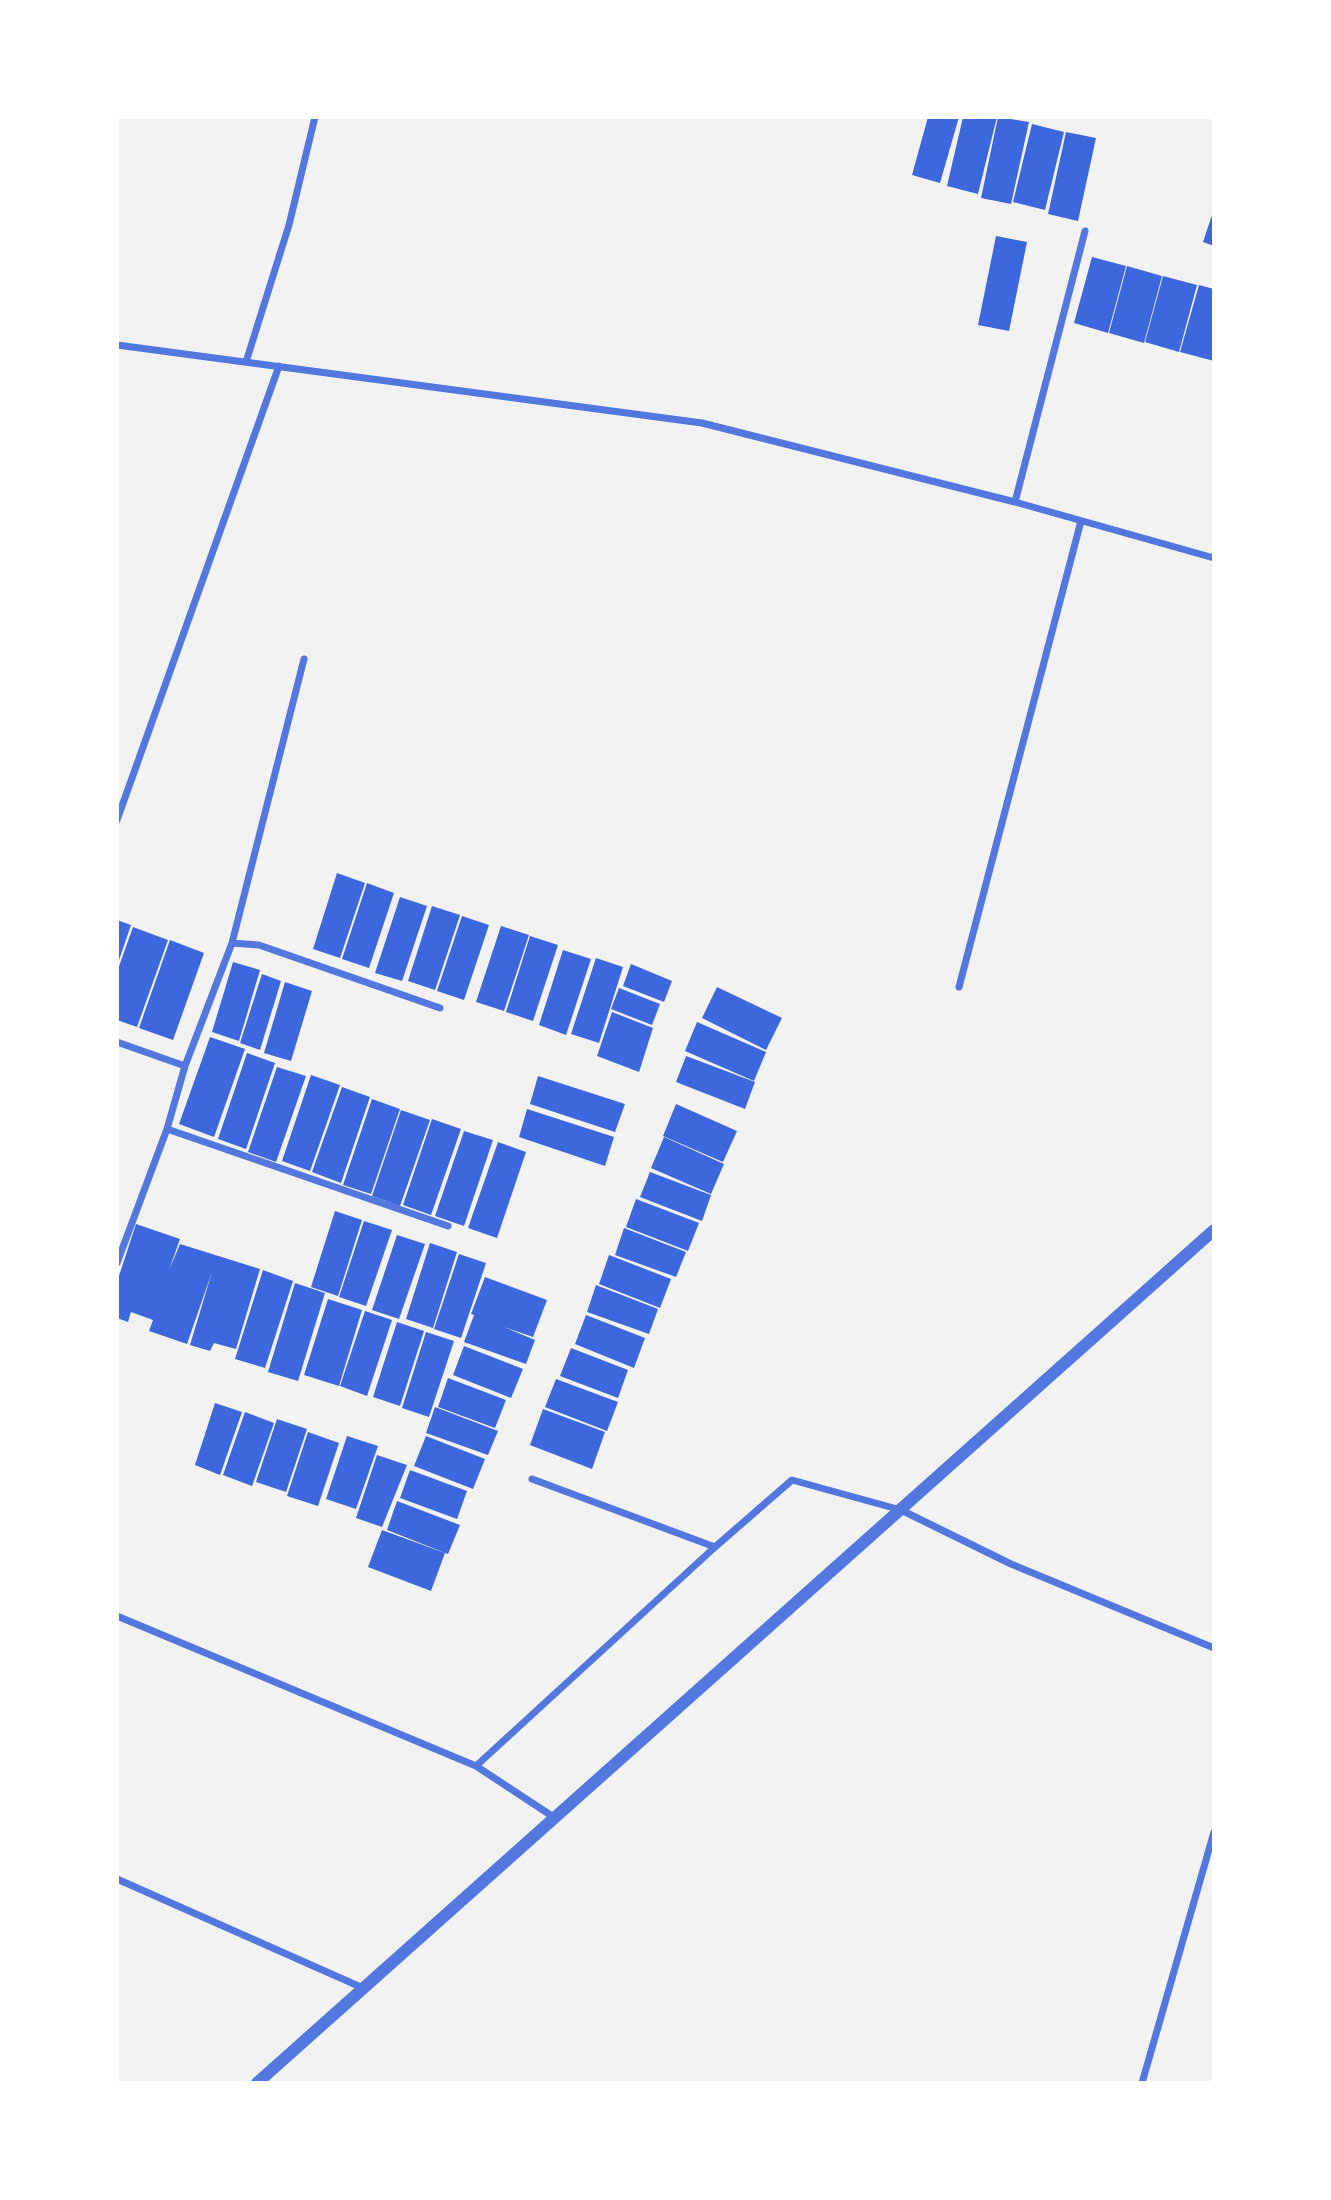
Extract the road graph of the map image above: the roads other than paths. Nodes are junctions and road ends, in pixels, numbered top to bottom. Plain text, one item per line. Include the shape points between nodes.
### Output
1 (315, 117) edge
2 (1085, 231) dead end
3 (117, 345) edge
4 (246, 362) junction
5 (279, 366) junction
6 (1015, 502) junction
7 (1081, 521) junction
8 (1214, 558) edge
9 (304, 659) dead end
10 (117, 820) edge
11 (232, 943) junction
12 (959, 987) dead end
13 (440, 1008) dead end
14 (117, 1042) edge
15 (185, 1066) junction
16 (167, 1129) junction
17 (449, 1226) dead end
18 (1214, 1230) edge
19 (117, 1263) edge
20 (532, 1479) dead end
21 (901, 1510) junction
22 (715, 1547) junction
23 (117, 1616) edge
24 (1214, 1648) edge
25 (477, 1766) junction
26 (555, 1818) junction
27 (1214, 1832) edge
28 (117, 1880) edge
29 (364, 1988) junction
30 (257, 2083) edge
31 (1142, 2083) edge

1 - 4 street via 289,225
2 - 6 street
3 - 4 street
4 - 5 street
5 - 6 street via 702,423
5 - 10 street
6 - 7 street
7 - 8 street
7 - 12 street
9 - 11 street
11 - 13 street via 259,945
11 - 15 street
14 - 15 street
15 - 16 street
16 - 17 street
16 - 19 street
18 - 21 street
20 - 22 street
21 - 22 street via 792,1480
21 - 24 street via 1011,1564
21 - 26 street
22 - 25 street
23 - 25 street
25 - 26 street
26 - 29 street
27 - 31 street
28 - 29 street
29 - 30 street

